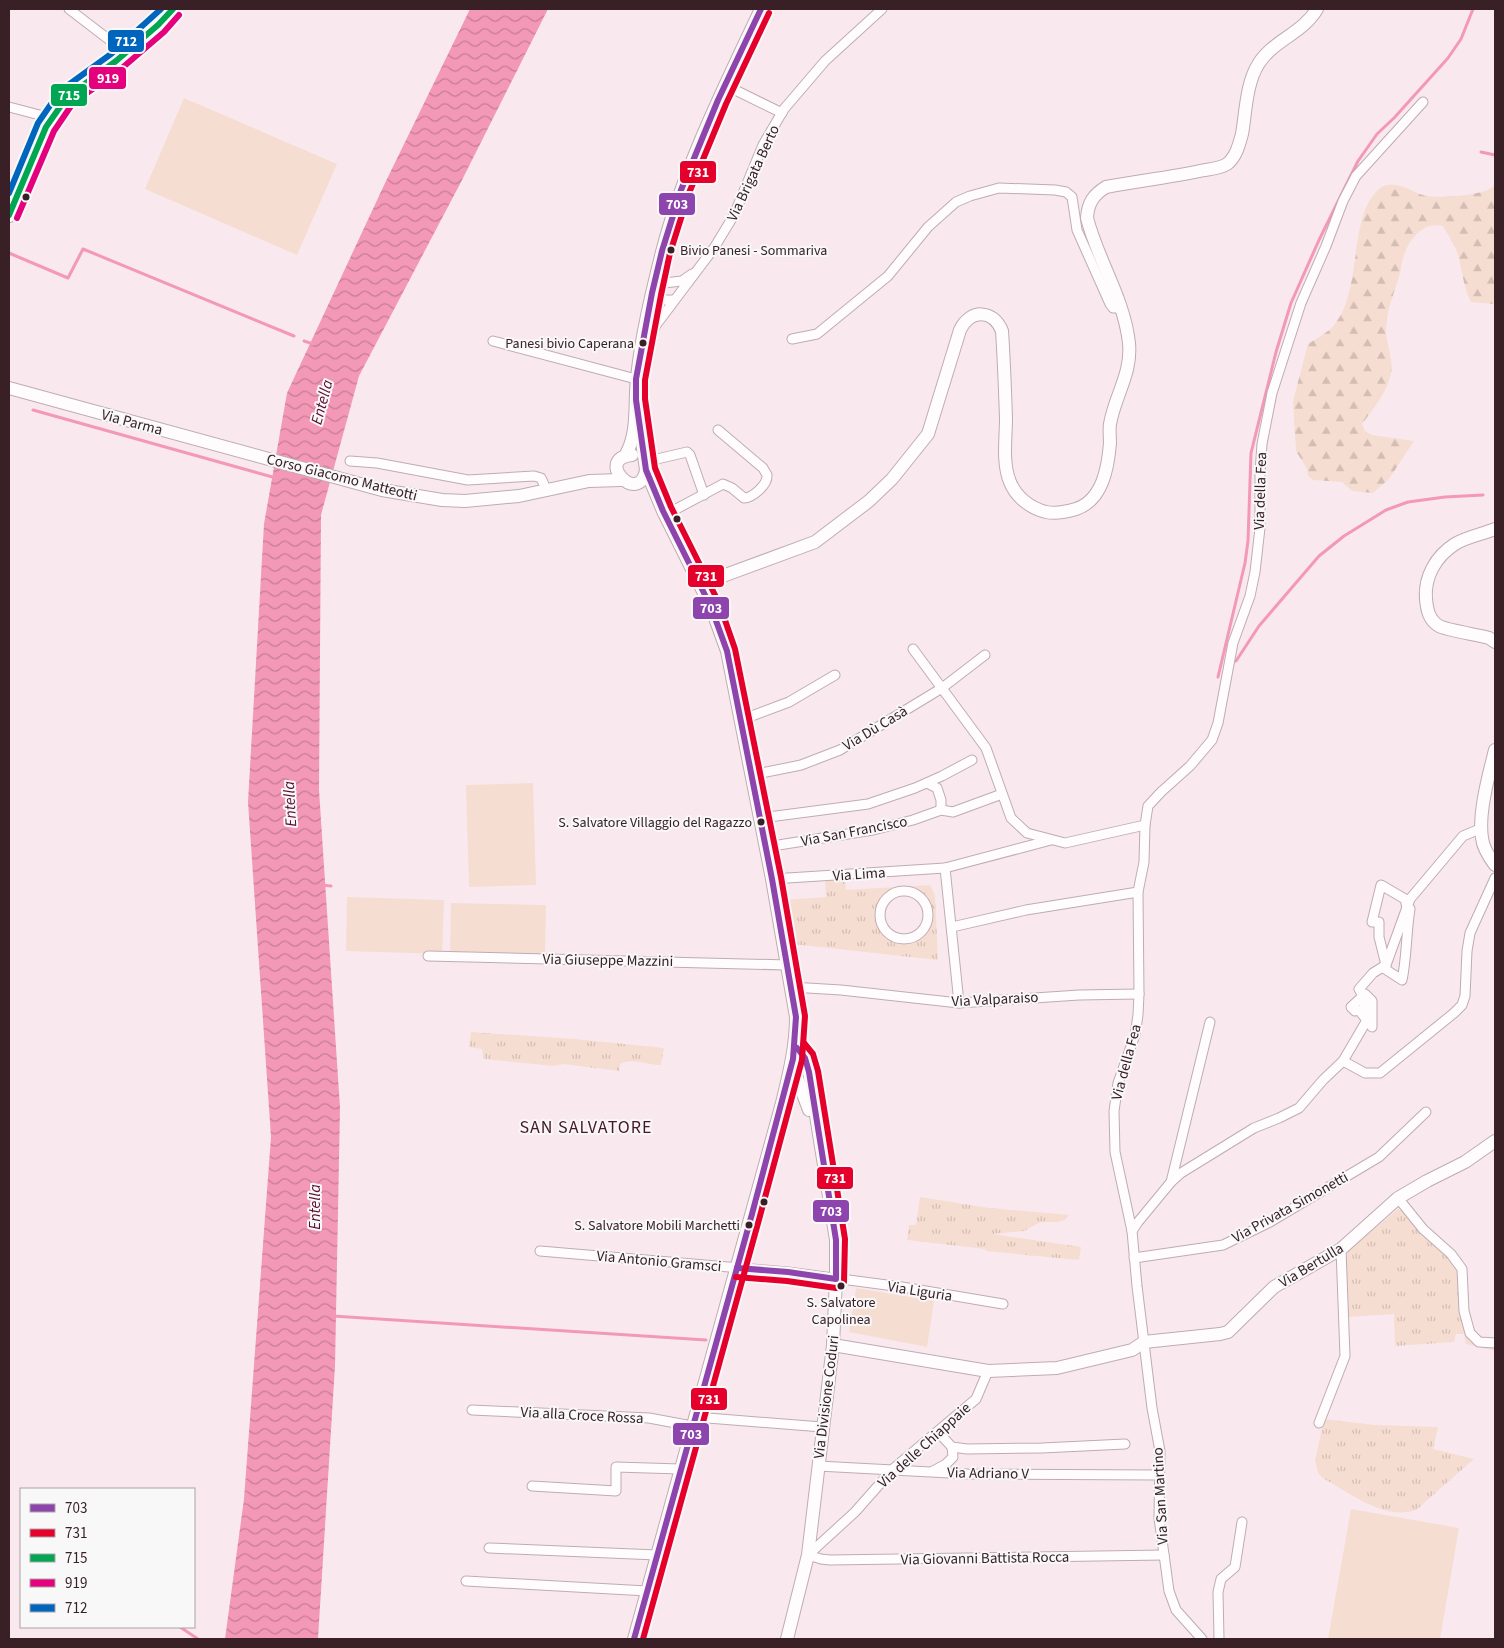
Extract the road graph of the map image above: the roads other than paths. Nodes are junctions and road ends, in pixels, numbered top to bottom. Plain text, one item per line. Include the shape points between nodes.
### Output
1 (69, 9) edge
2 (173, 9) edge
3 (760, 9) edge
4 (882, 9) edge
5 (1317, 9) edge
6 (125, 52) junction
7 (725, 85) junction
8 (1424, 102) dead end
9 (9, 107) edge
10 (782, 113) junction
11 (51, 118) junction
12 (9, 215) edge
13 (697, 272) junction
14 (654, 289) junction
15 (674, 300) junction
16 (1122, 308) junction
17 (792, 339) dead end
18 (493, 341) dead end
19 (640, 355) junction
20 (636, 379) junction
21 (9, 388) edge
22 (636, 400) junction
23 (718, 430) dead end
24 (256, 456) joint
25 (350, 461) dead end
26 (621, 461) junction
27 (645, 466) junction
28 (621, 480) junction
29 (589, 481) junction
30 (637, 482) junction
31 (547, 491) junction
32 (704, 494) junction
33 (664, 513) junction
34 (1495, 529) edge
35 (701, 584) junction
36 (1495, 642) edge
37 (914, 649) dead end
38 (985, 655) dead end
39 (835, 676) dead end
40 (942, 688) junction
41 (741, 720) junction
42 (1495, 750) edge
43 (972, 760) dead end
44 (752, 775) junction
45 (927, 783) junction
46 (1002, 794) junction
47 (941, 810) junction
48 (761, 818) junction
49 (1145, 825) junction
50 (1482, 828) junction
51 (1051, 840) junction
52 (766, 847) junction
53 (1495, 865) edge
54 (945, 868) junction
55 (1495, 878) edge
56 (772, 879) junction
57 (1138, 892) junction
58 (1407, 908) junction
59 (952, 928) junction
60 (908, 938) joint
61 (428, 956) dead end
62 (1386, 964) junction
63 (787, 965) junction
64 (791, 987) junction
65 (1139, 994) junction
66 (1363, 996) junction
67 (959, 1004) junction
68 (1367, 1020) junction
69 (1210, 1022) dead end
70 (795, 1045) junction
71 (1343, 1060) junction
72 (791, 1067) junction
73 (782, 1103) junction
74 (807, 1106) junction
75 (1426, 1112) dead end
76 (816, 1124) junction
77 (1495, 1141) edge
78 (1170, 1182) junction
79 (1398, 1198) junction
80 (1132, 1231) junction
81 (1341, 1249) junction
82 (540, 1251) dead end
83 (1134, 1258) junction
84 (737, 1268) junction
85 (836, 1279) junction
86 (1003, 1304) dead end
87 (1144, 1342) junction
88 (1495, 1343) edge
89 (833, 1345) junction
90 (988, 1372) junction
91 (472, 1410) dead end
92 (693, 1422) junction
93 (1319, 1423) dead end
94 (822, 1427) junction
95 (938, 1432) junction
96 (1125, 1444) dead end
97 (952, 1447) junction
98 (818, 1466) junction
99 (680, 1469) junction
100 (894, 1469) junction
101 (933, 1472) junction
102 (1159, 1475) junction
103 (532, 1486) dead end
104 (1242, 1522) dead end
105 (489, 1548) dead end
106 (657, 1555) junction
107 (808, 1555) junction
108 (1164, 1555) junction
109 (466, 1581) dead end
110 (647, 1591) junction
111 (634, 1639) edge
112 (787, 1639) edge
113 (1202, 1639) edge
114 (1219, 1639) edge

1 - 6 street
2 - 6 main road
3 - 7 street
4 - 10 street, Via Brigata Berto via 825,61
5 - 16 street via 1308,20 1268,50 1253,73 1241,139 1237,151 1225,165 1106,188 1091,199 1087,208 1089,228
6 - 11 main road via 67,97
7 - 10 street
7 - 14 street via 681,190
8 - 49 street, Via della Fea via 1356,176 1342,200 1301,303 1270,402 1262,444 1260,528 1255,572 1233,643 1218,723 1212,740 1148,806
9 - 11 street
10 - 13 street, Via Brigata Berto via 762,145 734,215
11 - 12 main road
13 - 14 street
13 - 15 street, Via Brigata Berto
14 - 15 street via 662,300
14 - 19 street
15 - 19 street, Via Brigata Berto
16 - 17 street via 1114,308 1102,288 1077,230 1072,197 1055,190 999,188 956,202 928,227 888,276 817,334
16 - 35 street via 1129,344 1129,367 1110,424 1103,483 1094,497 1080,507 1048,512 1032,507 1018,496 1010,482 1006,465 1002,331 999,324 988,316 974,315 963,323 960,330 928,434 892,480 815,542
18 - 20 street
19 - 20 street
20 - 22 street
21 - 24 street, Via Parma
22 - 26 street via 633,437
22 - 27 street
23 - 32 street via 762,468 767,476 766,482 749,498 723,484
24 - 31 street, Corso Giacomo Matteotti via 382,490 442,500 502,498
25 - 31 street, Corso Giacomo Matteotti via 468,480 534,476 542,478
26 - 27 street via 634,455
26 - 28 street via 618,476
26 - 29 street
27 - 30 street via 643,477
27 - 32 street via 688,452
27 - 33 street
28 - 29 street
28 - 30 street
29 - 31 street, Corso Giacomo Matteotti
30 - 33 street
32 - 33 street
33 - 35 street
34 - 36 street via 1446,550 1426,580 1426,595 1428,614 1439,626
35 - 41 street via 727,651
37 - 40 street
38 - 40 street, Via Dù Casà
39 - 41 street via 789,702
40 - 44 street, Via Dù Casà via 830,755
40 - 46 street via 986,748
41 - 44 street
42 - 50 street via 1486,786
43 - 45 street
44 - 48 street
45 - 47 street via 937,788
45 - 48 street via 868,804
46 - 47 street, Via San Francisco via 953,812
46 - 51 street via 1011,818 1028,833
47 - 52 street, Via San Francisco via 873,830
48 - 52 street
49 - 51 street via 1065,842
49 - 57 street, Via della Fea via 1144,862
50 - 53 street via 1482,839
50 - 58 street via 1463,836 1410,899
51 - 54 street, Via Lima
52 - 56 street
54 - 56 street, Via Lima
54 - 59 street
55 - 71 street via 1470,933 1466,996 1462,1005 1380,1073 1365,1073
56 - 63 street
57 - 59 street via 1026,910
57 - 65 street, Via della Fea
58 - 62 street
58 - 62 street via 1410,909 1402,980 1385,969
58 - 62 street via 1405,899 1381,886 1372,922 1378,922
59 - 67 street
60 - 60 street via 923,930 928,920 927,908 917,895 900,891 885,900 880,916 887,932 897,938
61 - 63 street, Via Giuseppe Mazzini
62 - 66 street via 1359,989
63 - 64 street
64 - 67 street, Via Valparaiso
64 - 70 street via 796,1017
65 - 67 street, Via Valparaiso
65 - 80 street, Via della Fea via 1135,1035 1118,1083 1114,1111 1115,1152
66 - 68 street
66 - 68 street via 1351,1007 1359,1010
68 - 71 street
69 - 78 street
70 - 72 street
70 - 76 street, Via Divisione Coduri via 808,1072
71 - 78 street via 1299,1108 1254,1128
72 - 73 street
72 - 74 street, Via Divisione Coduri
73 - 74 street
73 - 84 street
74 - 76 street, Via Divisione Coduri
75 - 83 street, Via Privata Simonetti via 1379,1156 1270,1222 1224,1245
76 - 85 street, Via Divisione Coduri via 836,1240
77 - 79 street, Via Bertulla via 1465,1162
78 - 80 street
79 - 81 street, Via Bertulla
79 - 88 street via 1462,1269 1464,1311 1470,1334 1478,1342
80 - 83 street, Via della Fea
81 - 87 street, Via Bertulla via 1274,1287 1228,1332
81 - 93 street via 1345,1356
82 - 84 street, Via Antonio Gramsci
83 - 87 street, Via San Martino
84 - 85 street, Via Antonio Gramsci
84 - 92 street
85 - 86 street, Via Liguria
85 - 89 street, Via Divisione Coduri
87 - 90 street, Via Bertulla via 1132,1350 1057,1368
87 - 102 street, Via San Martino via 1160,1451
89 - 90 street, Via Bertulla
89 - 94 street, Via Divisione Coduri
90 - 95 street, Via delle Chiappaie via 976,1399
91 - 92 street, Via alla Croce Rossa
92 - 94 street, Via alla Croce Rossa
92 - 99 street
94 - 98 street, Via Divisione Coduri
95 - 97 street
95 - 100 street, Via delle Chiappaie
96 - 97 street
97 - 101 street via 953,1457
98 - 100 street, Via Adriano V
98 - 107 street, Via Divisione Coduri
99 - 103 street via 616,1466 616,1491
99 - 106 street
100 - 101 street, Via Adriano V
100 - 107 street, Via delle Chiappaie via 855,1512
101 - 102 street, Via Adriano V
102 - 108 street, Via San Martino via 1159,1518
104 - 114 street via 1235,1566 1221,1579 1218,1592
105 - 106 street
106 - 110 street
107 - 108 street, Via Giovanni Battista Rocca via 830,1560
107 - 112 street, Via Divisione Coduri
108 - 113 street, Via San Martino via 1169,1591 1176,1610
109 - 110 street
110 - 111 street

